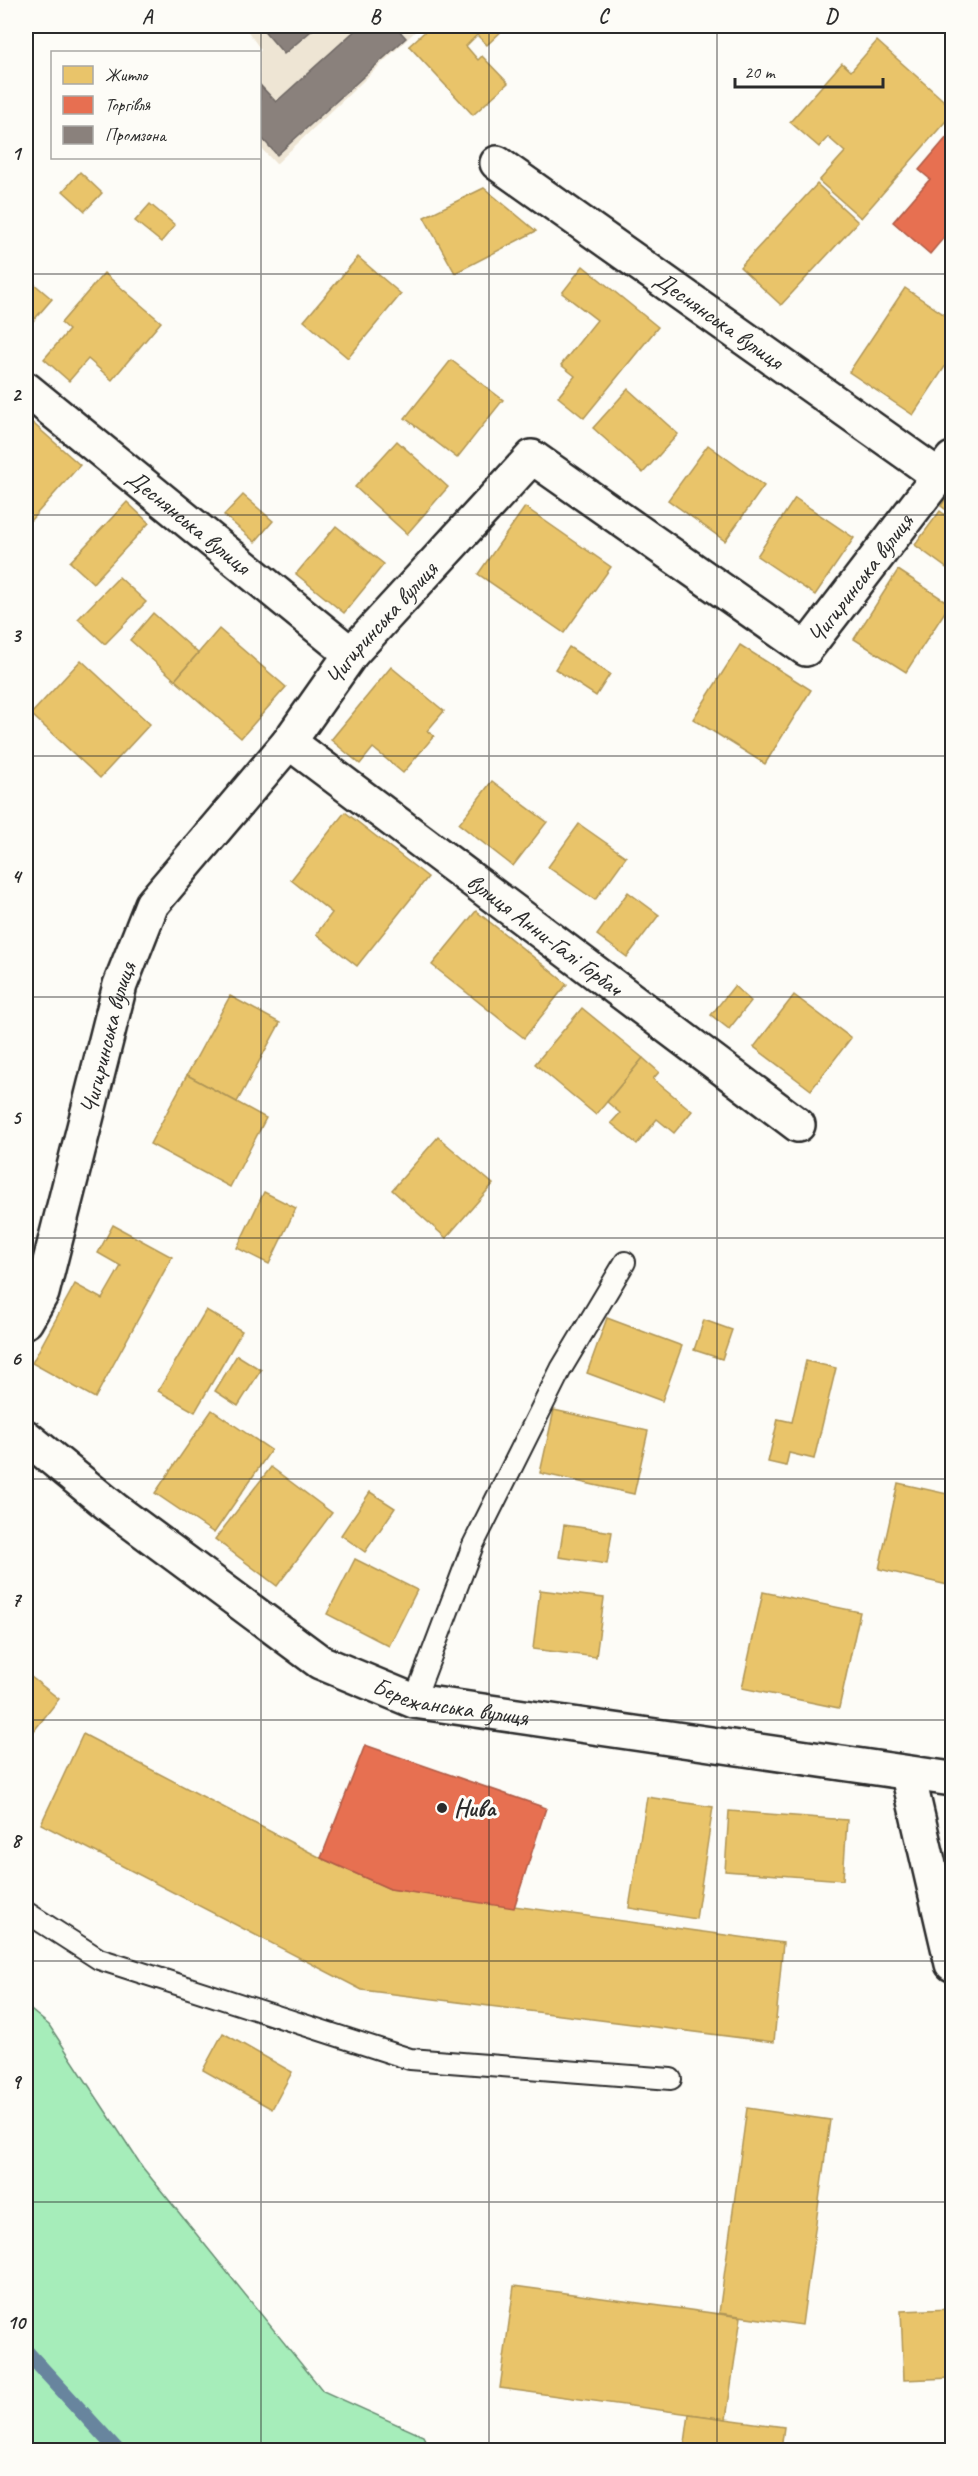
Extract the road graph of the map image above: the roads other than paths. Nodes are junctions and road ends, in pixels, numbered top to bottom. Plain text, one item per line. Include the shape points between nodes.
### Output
1 (497, 163) dead end
2 (26, 388) edge
3 (946, 467) edge
4 (351, 654) junction
5 (289, 742) junction
6 (798, 1125) dead end
7 (625, 1262) dead end
8 (26, 1321) edge
9 (26, 1437) edge
10 (414, 1701) junction
11 (908, 1775) junction
12 (952, 1779) edge
13 (26, 1912) edge
14 (952, 1964) edge
15 (671, 2079) dead end

1 - 3 street, Деснянська вулиця
2 - 4 street, Деснянська вулиця
3 - 4 street, Чигиринська вулиця via 806,649 532,457
4 - 5 street, Чигиринська вулиця
5 - 6 street, вулиця Анни-Галі Горбач
5 - 8 street, Чигиринська вулиця via 152,904 120,985 42,1293
7 - 10 lane via 561,1369 473,1545
9 - 10 street, Бережанська вулиця via 114,1509 320,1662
10 - 11 street, Бережанська вулиця
11 - 12 street, Бережанська вулиця
11 - 14 street
13 - 15 lane via 99,1959 410,2059

